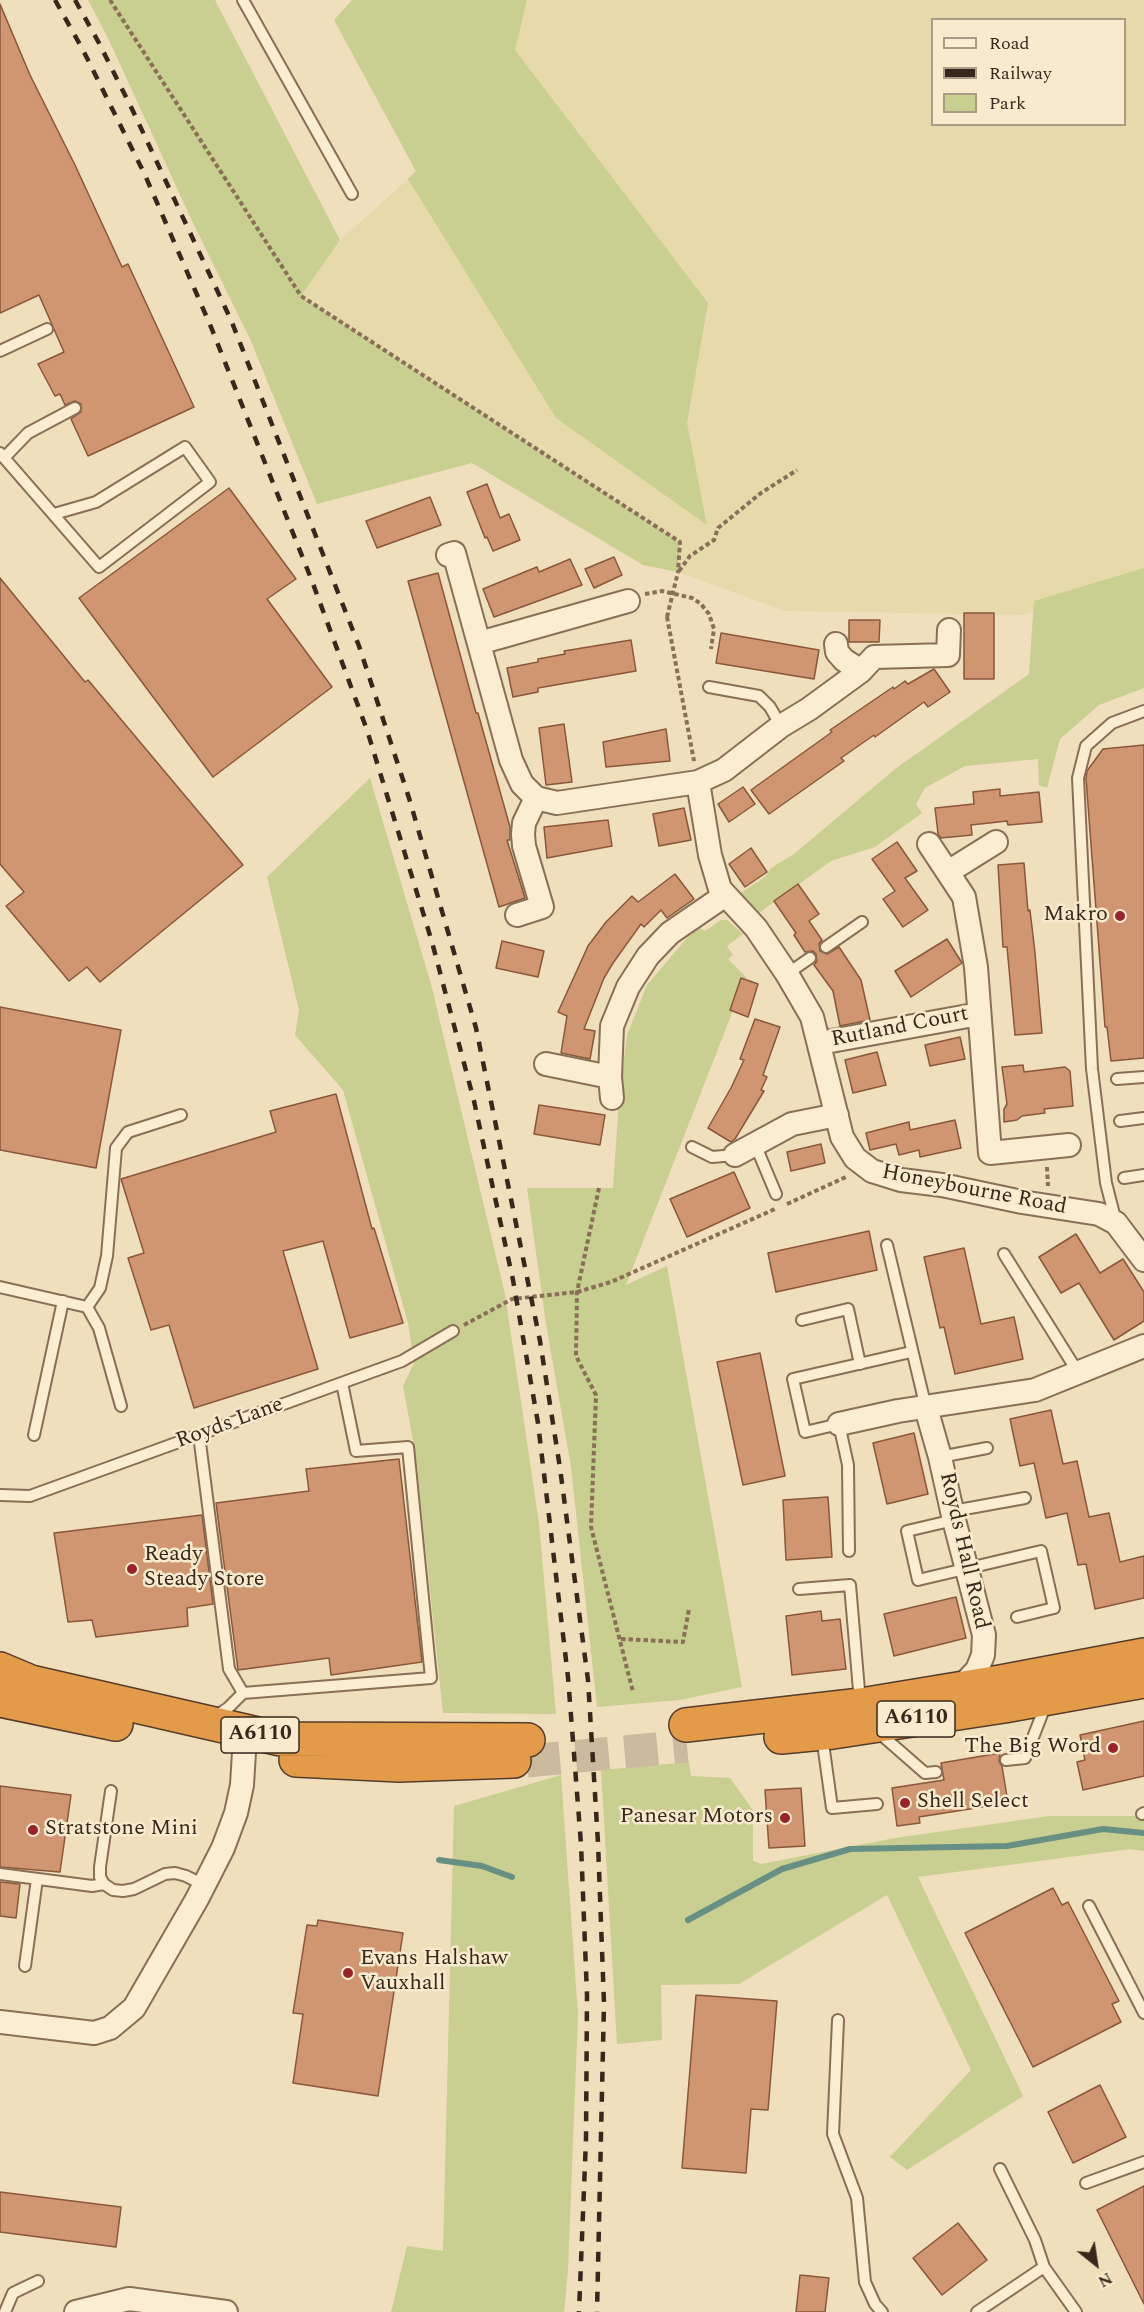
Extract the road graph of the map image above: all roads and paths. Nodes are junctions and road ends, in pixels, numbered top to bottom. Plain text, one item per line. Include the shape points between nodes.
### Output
1 (110, 0) edge
2 (243, 0) edge
3 (352, 194) dead end
4 (47, 329) dead end
5 (0, 351) edge
6 (75, 408) dead end
7 (2, 456) edge
8 (797, 470) dead end
9 (54, 514) junction
10 (448, 555) dead end
11 (678, 572) junction
12 (628, 601) joint
13 (949, 630) dead end
14 (478, 643) junction
15 (836, 644) dead end
16 (711, 649) dead end
17 (861, 671) junction
18 (709, 687) dead end
19 (1144, 711) edge
20 (781, 726) junction
21 (698, 782) junction
22 (536, 798) junction
23 (996, 842) dead end
24 (929, 844) dead end
25 (948, 872) junction
26 (724, 896) junction
27 (517, 915) dead end
28 (862, 922) dead end
29 (826, 946) dead end
30 (810, 958) dead end
31 (787, 974) junction
32 (979, 1014) junction
33 (820, 1043) junction
34 (546, 1064) dead end
35 (1144, 1077) edge
36 (1117, 1079) dead end
37 (181, 1115) dead end
38 (837, 1115) junction
39 (1144, 1118) edge
40 (1120, 1121) dead end
41 (756, 1144) junction
42 (1069, 1146) dead end
43 (692, 1147) dead end
44 (1045, 1148) junction
45 (735, 1155) joint
46 (865, 1166) junction
47 (1144, 1175) edge
48 (1124, 1178) dead end
49 (599, 1188) dead end
50 (776, 1194) dead end
51 (1050, 1206) junction
52 (1116, 1223) junction
53 (887, 1245) dead end
54 (1004, 1254) dead end
55 (1144, 1260) edge
56 (0, 1287) edge
57 (577, 1293) junction
58 (63, 1301) junction
59 (87, 1307) junction
60 (802, 1320) dead end
61 (453, 1331) joint
62 (1144, 1346) edge
63 (911, 1352) junction
64 (860, 1364) junction
65 (1079, 1374) junction
66 (342, 1383) junction
67 (121, 1406) dead end
68 (926, 1408) junction
69 (839, 1424) junction
70 (34, 1435) dead end
71 (199, 1435) junction
72 (987, 1448) dead end
73 (940, 1457) junction
74 (0, 1495) edge
75 (1025, 1498) dead end
76 (954, 1516) junction
77 (849, 1551) dead end
78 (968, 1570) junction
79 (799, 1589) dead end
80 (689, 1609) dead end
81 (1017, 1617) dead end
82 (621, 1639) junction
83 (1144, 1655) edge
84 (0, 1669) edge
85 (1144, 1681) edge
86 (960, 1688) junction
87 (633, 1692) dead end
88 (243, 1693) junction
89 (1049, 1698) junction
90 (0, 1700) edge
91 (867, 1716) junction
92 (205, 1722) junction
93 (822, 1733) junction
94 (244, 1752) junction
95 (1006, 1760) dead end
96 (936, 1772) dead end
97 (111, 1791) dead end
98 (877, 1804) dead end
99 (0, 1874) edge
100 (37, 1879) junction
101 (104, 1884) junction
102 (204, 1885) junction
103 (1089, 1906) dead end
104 (25, 1966) dead end
105 (1144, 2013) edge
106 (838, 2020) dead end
107 (0, 2022) edge
108 (1144, 2162) edge
109 (1000, 2169) dead end
110 (1086, 2183) dead end
111 (1044, 2267) junction
112 (38, 2282) dead end
113 (5, 2312) edge
114 (76, 2312) edge
115 (226, 2312) edge
116 (882, 2312) edge
117 (977, 2312) edge
118 (1076, 2312) edge

1 - 11 path via 301,296 680,542
2 - 3 lane
4 - 5 lane
6 - 7 lane via 28,433
7 - 9 lane
8 - 11 path via 718,528 714,540 690,556
9 - 9 lane via 96,502 185,447 210,482 99,567
10 - 14 street via 454,553
11 - 21 path, bridge via 667,617
12 - 14 street
12 - 16 path via 662,591 692,598 710,614 714,629
13 - 17 street via 948,655 874,657
14 - 22 street via 511,760 522,784
15 - 17 street via 844,660
17 - 20 street
18 - 20 lane via 759,696
19 - 52 lane via 1112,723 1086,746 1078,778 1092,1068 1106,1183
20 - 21 street via 724,770
21 - 22 street via 558,803
21 - 26 street, Honeybourne Road via 710,855
22 - 27 street via 522,834 542,907
23 - 25 street
24 - 25 street, Rutland Court
25 - 32 street, Rutland Court via 964,897 976,967
26 - 31 street, Honeybourne Road via 756,928
26 - 34 street via 670,933 648,956 628,987 612,1026 611,1087
28 - 29 lane
30 - 31 lane
31 - 33 street, Honeybourne Road via 812,1017
32 - 33 street, Rutland Court
32 - 44 street via 990,1153
33 - 38 street, Honeybourne Road
35 - 36 lane
37 - 59 lane via 128,1132 116,1149 107,1256 100,1288
38 - 41 street via 792,1124
38 - 46 street, Honeybourne Road via 842,1137
39 - 40 lane
41 - 45 street
41 - 50 lane
42 - 44 street
43 - 45 lane via 712,1157
44 - 51 path
46 - 51 street, Honeybourne Road via 901,1180
46 - 57 path via 638,1272
47 - 48 lane
49 - 57 path
51 - 52 street, Honeybourne Road via 1099,1214
52 - 55 street
53 - 63 lane
54 - 65 lane
56 - 58 lane
57 - 61 path via 512,1299
57 - 82 path via 576,1356 596,1395 591,1527
58 - 59 lane
58 - 70 lane
59 - 67 lane via 99,1328
60 - 64 lane via 848,1310
61 - 66 lane, Royds Lane via 402,1361
62 - 65 street
63 - 64 lane
63 - 68 lane
64 - 69 lane via 793,1379 805,1432
65 - 68 street via 1035,1390
66 - 71 lane, Royds Lane
66 - 88 lane via 356,1451 408,1447 431,1678
68 - 69 street
68 - 73 street, Royds Hall Road
69 - 77 lane via 848,1465
71 - 74 lane, Royds Lane via 30,1496
71 - 88 lane via 229,1669
72 - 73 lane
73 - 76 street, Royds Hall Road
75 - 76 lane
76 - 78 street, Royds Hall Road
76 - 78 lane via 907,1531 918,1580
78 - 81 lane via 1041,1551 1054,1608
78 - 86 street, Royds Hall Road via 984,1645 977,1670
79 - 91 lane via 850,1584
80 - 82 path via 683,1642
82 - 87 path
83 - 86 highway, A6110
84 - 92 highway, A6110 via 31,1682
85 - 89 highway, A6110
86 - 91 highway, A6110
88 - 92 lane
89 - 91 highway, A6110
89 - 95 lane via 1025,1758
90 - 94 highway, A6110
91 - 93 highway, A6110
91 - 93 highway, A6110 via 686,1736
91 - 96 lane via 925,1773
92 - 94 highway, A6110 via 280,1739 527,1750 399,1765 283,1760
93 - 98 lane via 832,1808
94 - 102 street via 236,1813 224,1848
97 - 101 lane via 100,1867
99 - 100 lane
100 - 101 lane
100 - 104 lane
101 - 102 lane via 123,1891 175,1873
102 - 107 street via 134,2008 110,2028 94,2033
103 - 105 lane
106 - 116 lane via 833,2134 857,2198 865,2282
108 - 110 lane
109 - 111 lane
111 - 117 lane
111 - 118 lane
112 - 113 lane via 13,2293
114 - 115 street via 129,2299

